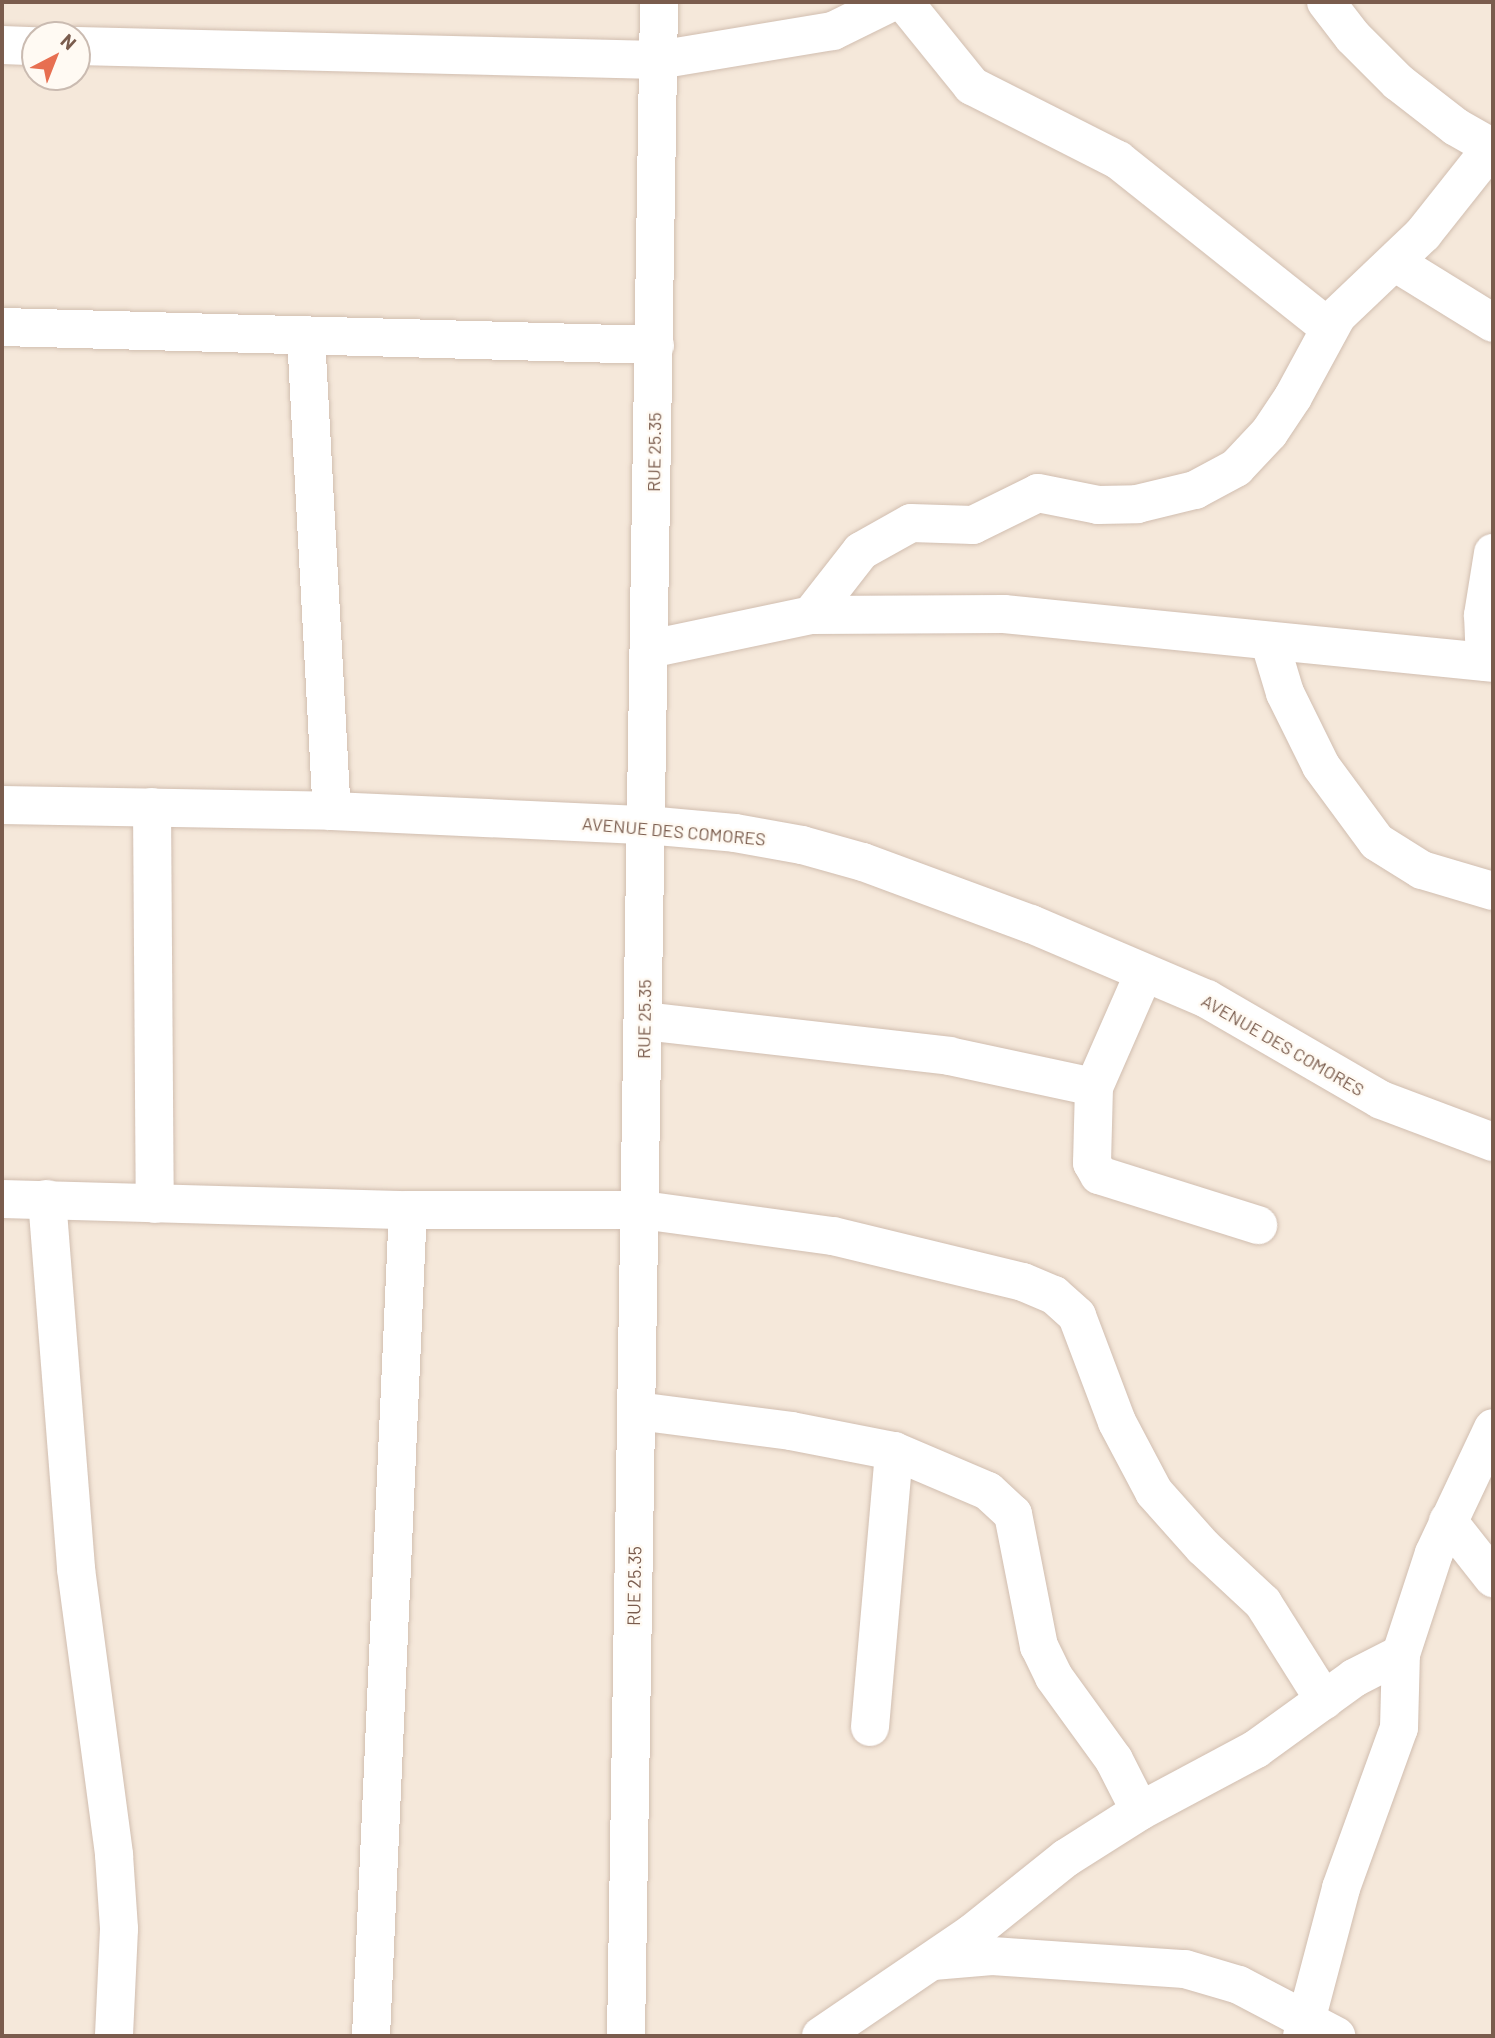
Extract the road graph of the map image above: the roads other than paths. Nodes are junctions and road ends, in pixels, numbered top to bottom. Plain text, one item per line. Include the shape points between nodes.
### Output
1 (659, 2) edge
2 (892, 2) edge
3 (904, 2) edge
4 (1326, 2) edge
5 (2, 45) edge
6 (21, 46) edge
7 (91, 46) edge
8 (658, 60) junction
9 (1493, 147) edge
10 (1396, 263) junction
11 (1493, 323) edge
12 (2, 327) edge
13 (1328, 327) junction
14 (306, 336) junction
15 (655, 345) junction
16 (1493, 553) edge
17 (811, 615) junction
18 (1270, 643) junction
19 (650, 649) junction
20 (1489, 662) edge
21 (2, 805) edge
22 (152, 807) junction
23 (332, 811) junction
24 (646, 825) junction
25 (1493, 891) edge
26 (1144, 972) junction
27 (644, 1021) junction
28 (1094, 1087) junction
29 (1493, 1142) edge
30 (2, 1199) edge
31 (47, 1199) junction
32 (155, 1204) junction
33 (408, 1210) junction
34 (642, 1210) junction
35 (1258, 1224) dead end
36 (637, 1411) junction
37 (1493, 1428) edge
38 (894, 1451) junction
39 (1448, 1521) junction
40 (1493, 1577) edge
41 (1401, 1654) junction
42 (1324, 1700) junction
43 (870, 1727) dead end
44 (1140, 1811) junction
45 (931, 1961) junction
46 (1315, 2031) edge
47 (114, 2036) edge
48 (371, 2036) edge
49 (626, 2036) edge
50 (821, 2036) edge

1 - 8 street, RUE 25.35
2 - 8 street via 833,31
3 - 13 street via 972,86 1118,160
4 - 9 street via 1398,82 1456,127
5 - 6 street
7 - 8 street
8 - 15 street, RUE 25.35
9 - 10 street
10 - 11 street
10 - 13 street via 1358,292
12 - 14 street
13 - 17 street via 1293,397 1269,433 1236,468 1195,490 1138,504 1098,505 1038,493 973,525 911,523 861,551
14 - 15 street
14 - 23 street
15 - 19 street, RUE 25.35
16 - 20 street via 1483,615
17 - 18 street via 1004,614 1149,626
17 - 19 street
18 - 20 street
18 - 25 street via 1285,693 1321,766 1377,842 1422,870
19 - 24 street, RUE 25.35
21 - 22 street, AVENUE DES COMORES
22 - 23 street, AVENUE DES COMORES
22 - 32 street
23 - 24 street, AVENUE DES COMORES
24 - 26 street, AVENUE DES COMORES via 735,832 863,862 1031,924
24 - 27 street, RUE 25.35
26 - 28 street
26 - 29 street, AVENUE DES COMORES via 1207,999 1381,1100
27 - 28 street via 903,1049
27 - 34 street, RUE 25.35
28 - 35 street via 1092,1163 1099,1175
30 - 31 street
31 - 32 street
31 - 47 street via 76,1569 120,1929
32 - 33 street
33 - 34 street
33 - 48 street
34 - 36 street, RUE 25.35
34 - 42 street via 833,1236 978,1268 1054,1295 1077,1316 1117,1422 1154,1492 1203,1547 1263,1603
36 - 38 street via 791,1431
36 - 49 street, RUE 25.35
37 - 39 street
38 - 43 street
38 - 44 street via 970,1480 1013,1514 1039,1646 1054,1677 1114,1760
39 - 40 street
39 - 41 street
41 - 42 street via 1354,1678
41 - 46 street via 1399,1728 1341,1888
42 - 44 street via 1256,1749
44 - 45 street via 1066,1858
45 - 46 street via 992,1956 1185,1969 1239,1985
45 - 50 street

